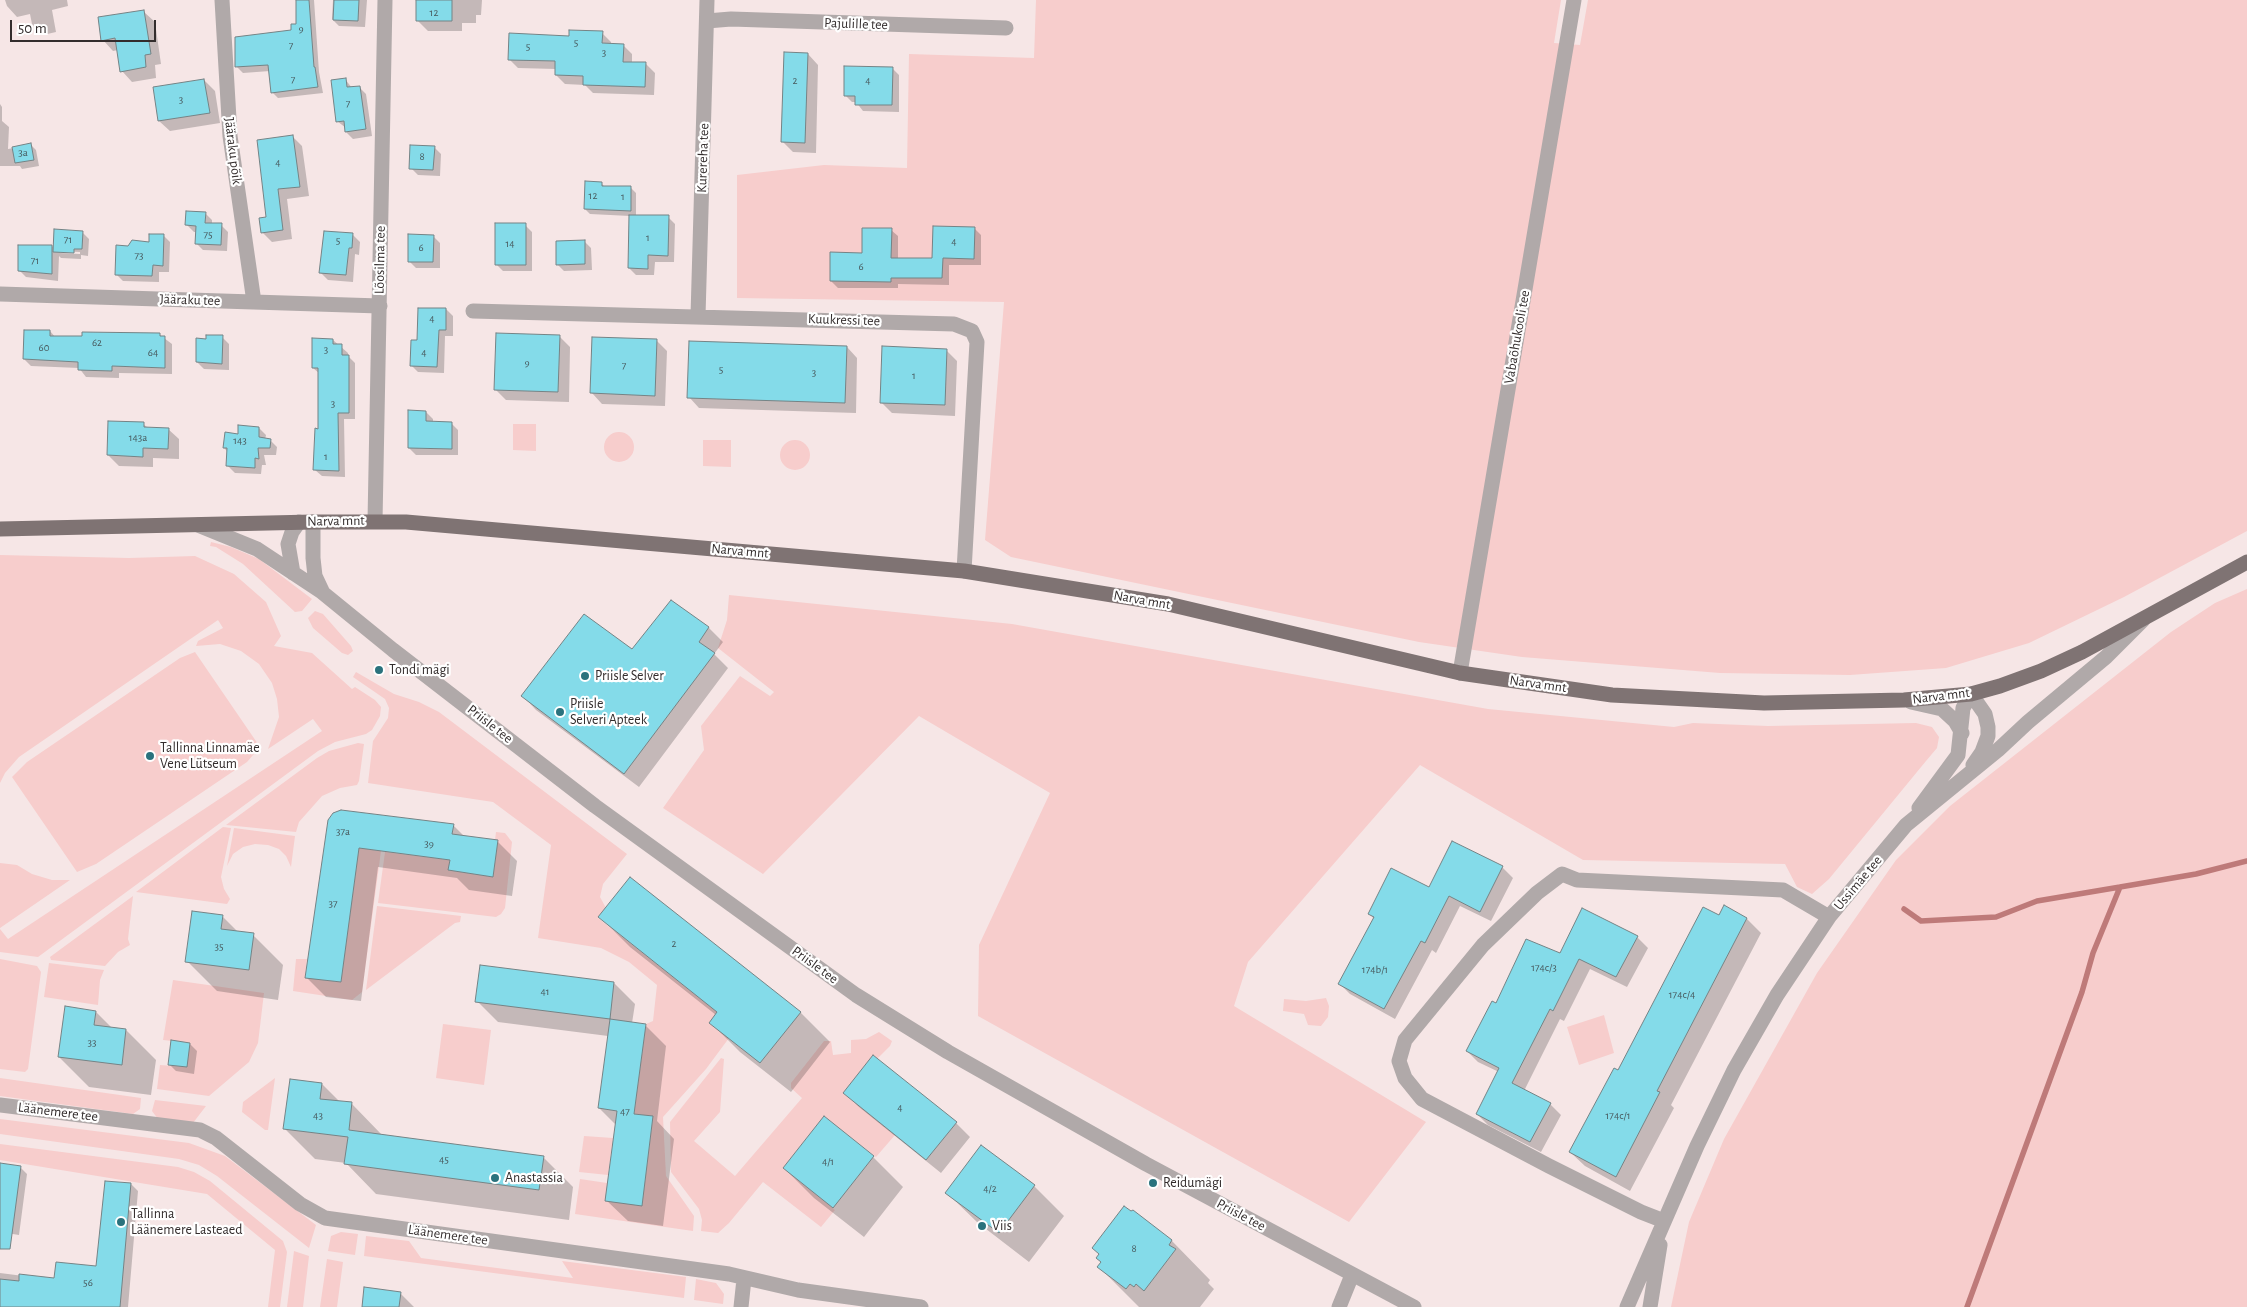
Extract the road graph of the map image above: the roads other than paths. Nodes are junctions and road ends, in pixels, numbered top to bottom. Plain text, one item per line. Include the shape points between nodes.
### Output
1 (222, 0) edge
2 (385, 0) edge
3 (707, 0) edge
4 (1574, 0) edge
5 (707, 21) junction
6 (1006, 28) dead end
7 (0, 294) edge
8 (254, 302) junction
9 (380, 306) junction
10 (473, 311) dead end
11 (698, 316) junction
12 (375, 521) junction
13 (306, 522) junction
14 (198, 524) junction
15 (0, 528) edge
16 (2247, 562) edge
17 (964, 571) junction
18 (293, 573) junction
19 (323, 593) junction
20 (2146, 617) junction
21 (1460, 673) junction
22 (1970, 694) junction
23 (1904, 700) junction
24 (1962, 734) junction
25 (1966, 775) junction
26 (1906, 825) junction
27 (1829, 918) junction
28 (0, 1105) edge
29 (1664, 1222) junction
30 (1352, 1275) junction
31 (744, 1279) junction
32 (741, 1307) edge
33 (920, 1307) edge
34 (1339, 1307) edge
35 (1414, 1307) edge
36 (1628, 1307) edge
37 (1650, 1307) edge

1 - 8 street, Jääraku põik via 230,136
2 - 9 street, Lõosilma tee
3 - 5 street, Kurereha tee
4 - 21 street, Vabaõhukooli tee
5 - 6 street, Pajulille tee
5 - 11 street, Kurereha tee
7 - 8 street, Jääraku tee
8 - 9 street, Jääraku tee
9 - 12 street, Lõosilma tee
10 - 11 street, Kuukressi tee
11 - 17 street, Kuukressi tee via 954,324 972,331 977,342
12 - 13 main road, Narva mnt
12 - 17 main road, Narva mnt via 536,532
13 - 14 main road, Narva mnt
13 - 18 street via 292,532 288,544
13 - 19 street, Priisle tee via 315,576
14 - 15 main road, Narva mnt
14 - 18 street via 256,549
16 - 20 main road, Narva mnt
17 - 21 main road, Narva mnt via 1168,604
18 - 19 street
19 - 30 street, Priisle tee via 596,806 856,995 948,1052 1146,1164
20 - 22 main road, Narva mnt via 2041,671
20 - 25 street, Ussimäe tee via 2106,657
21 - 23 main road, Narva mnt via 1622,695 1764,703
22 - 23 main road, Narva mnt
22 - 24 street via 1963,708
22 - 25 street via 1985,714 1988,736 1982,752
23 - 24 street via 1942,709
24 - 26 street via 1958,755
25 - 26 street, Ussimäe tee
26 - 27 street, Ussimäe tee
27 - 29 street, Ussimäe tee via 1777,995 1734,1070
27 - 29 street via 1782,890 1577,880 1562,874 1537,893 1483,945 1405,1040 1399,1060 1405,1078 1422,1099
28 - 31 street, Läänemere tee via 200,1130 216,1138 300,1204 325,1218 729,1274
29 - 36 street, Ussimäe tee
29 - 37 street, Ussimäe tee
30 - 34 street
30 - 35 street, Priisle tee
31 - 32 street
31 - 33 street, Läänemere tee via 852,1299

